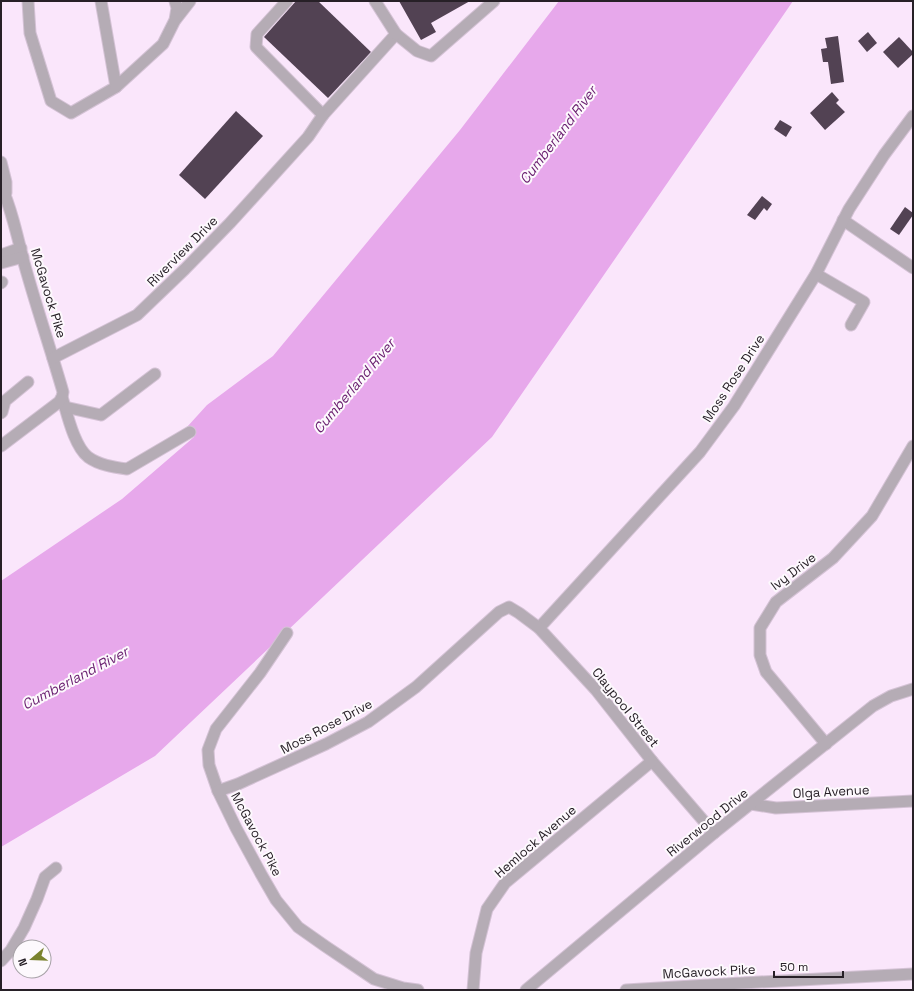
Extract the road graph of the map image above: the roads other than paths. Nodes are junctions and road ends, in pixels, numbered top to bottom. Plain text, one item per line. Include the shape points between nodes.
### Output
1 (28, 1) edge
2 (102, 1) edge
3 (175, 1) edge
4 (190, 1) edge
5 (287, 1) edge
6 (375, 1) edge
7 (494, 1) edge
8 (175, 20) junction
9 (396, 34) junction
10 (116, 87) junction
11 (323, 115) junction
12 (913, 116) edge
13 (1, 162) edge
14 (1, 185) edge
15 (6, 198) junction
16 (843, 220) junction
17 (22, 252) junction
18 (1, 255) edge
19 (1, 263) edge
20 (913, 268) edge
21 (816, 274) junction
22 (851, 325) dead end
23 (53, 358) junction
24 (155, 374) dead end
25 (28, 382) dead end
26 (64, 402) junction
27 (2, 412) edge
28 (190, 432) dead end
29 (1, 446) edge
30 (913, 446) edge
31 (509, 607) joint
32 (538, 628) junction
33 (287, 633) dead end
34 (913, 689) edge
35 (826, 744) junction
36 (652, 761) junction
37 (218, 791) junction
38 (913, 801) edge
39 (751, 804) junction
40 (714, 833) junction
41 (56, 868) dead end
42 (1, 961) edge
43 (913, 974) edge
44 (741, 986) edge
45 (418, 990) edge
46 (473, 990) edge
47 (526, 990) edge
48 (626, 990) edge

1 - 10 street via 30,33 51,101 71,113
2 - 10 street
3 - 8 street
4 - 8 street
5 - 11 street via 257,34 256,47
6 - 9 street
7 - 9 street via 431,56 417,51
8 - 10 street via 163,44
9 - 11 street, Riverview Drive
11 - 23 street, Riverview Drive via 308,137 230,223 137,315
12 - 16 street, Moss Rose Drive via 884,155
13 - 15 street, McGavock Pike via 6,182
14 - 15 street, McGavock Pike
15 - 17 street, McGavock Pike
16 - 20 street
16 - 21 street, Moss Rose Drive
17 - 18 street
17 - 19 street
17 - 23 street, McGavock Pike
21 - 22 street via 864,302
21 - 32 street, Moss Rose Drive via 734,406 700,452
23 - 26 street, McGavock Pike
24 - 26 street via 101,415
25 - 27 street via 5,401
26 - 28 street, McGavock Pike via 81,449 88,457 112,467 127,469
26 - 29 street via 59,402
30 - 35 street, Ivy Drive via 872,516 833,558 776,602 760,628 760,655 766,672
31 - 32 street, Claypool Street
31 - 37 street, Moss Rose Drive via 499,612 416,687 368,722 318,748
32 - 36 street, Claypool Street via 596,690
33 - 37 street, McGavock Pike via 260,673 216,729 208,750 208,765
34 - 35 street, Riverwood Drive via 891,696 873,706
35 - 39 street, Riverwood Drive
36 - 40 street, Claypool Street
36 - 46 street, Hemlock Avenue via 505,882 487,909 476,953
37 - 45 street, McGavock Pike via 276,900 298,927 374,979
38 - 39 street, Olga Avenue via 776,808
39 - 40 street, Riverwood Drive
40 - 47 street, Riverwood Drive
41 - 42 street via 45,877 24,928
43 - 44 street, McGavock Pike
44 - 48 street, McGavock Pike

